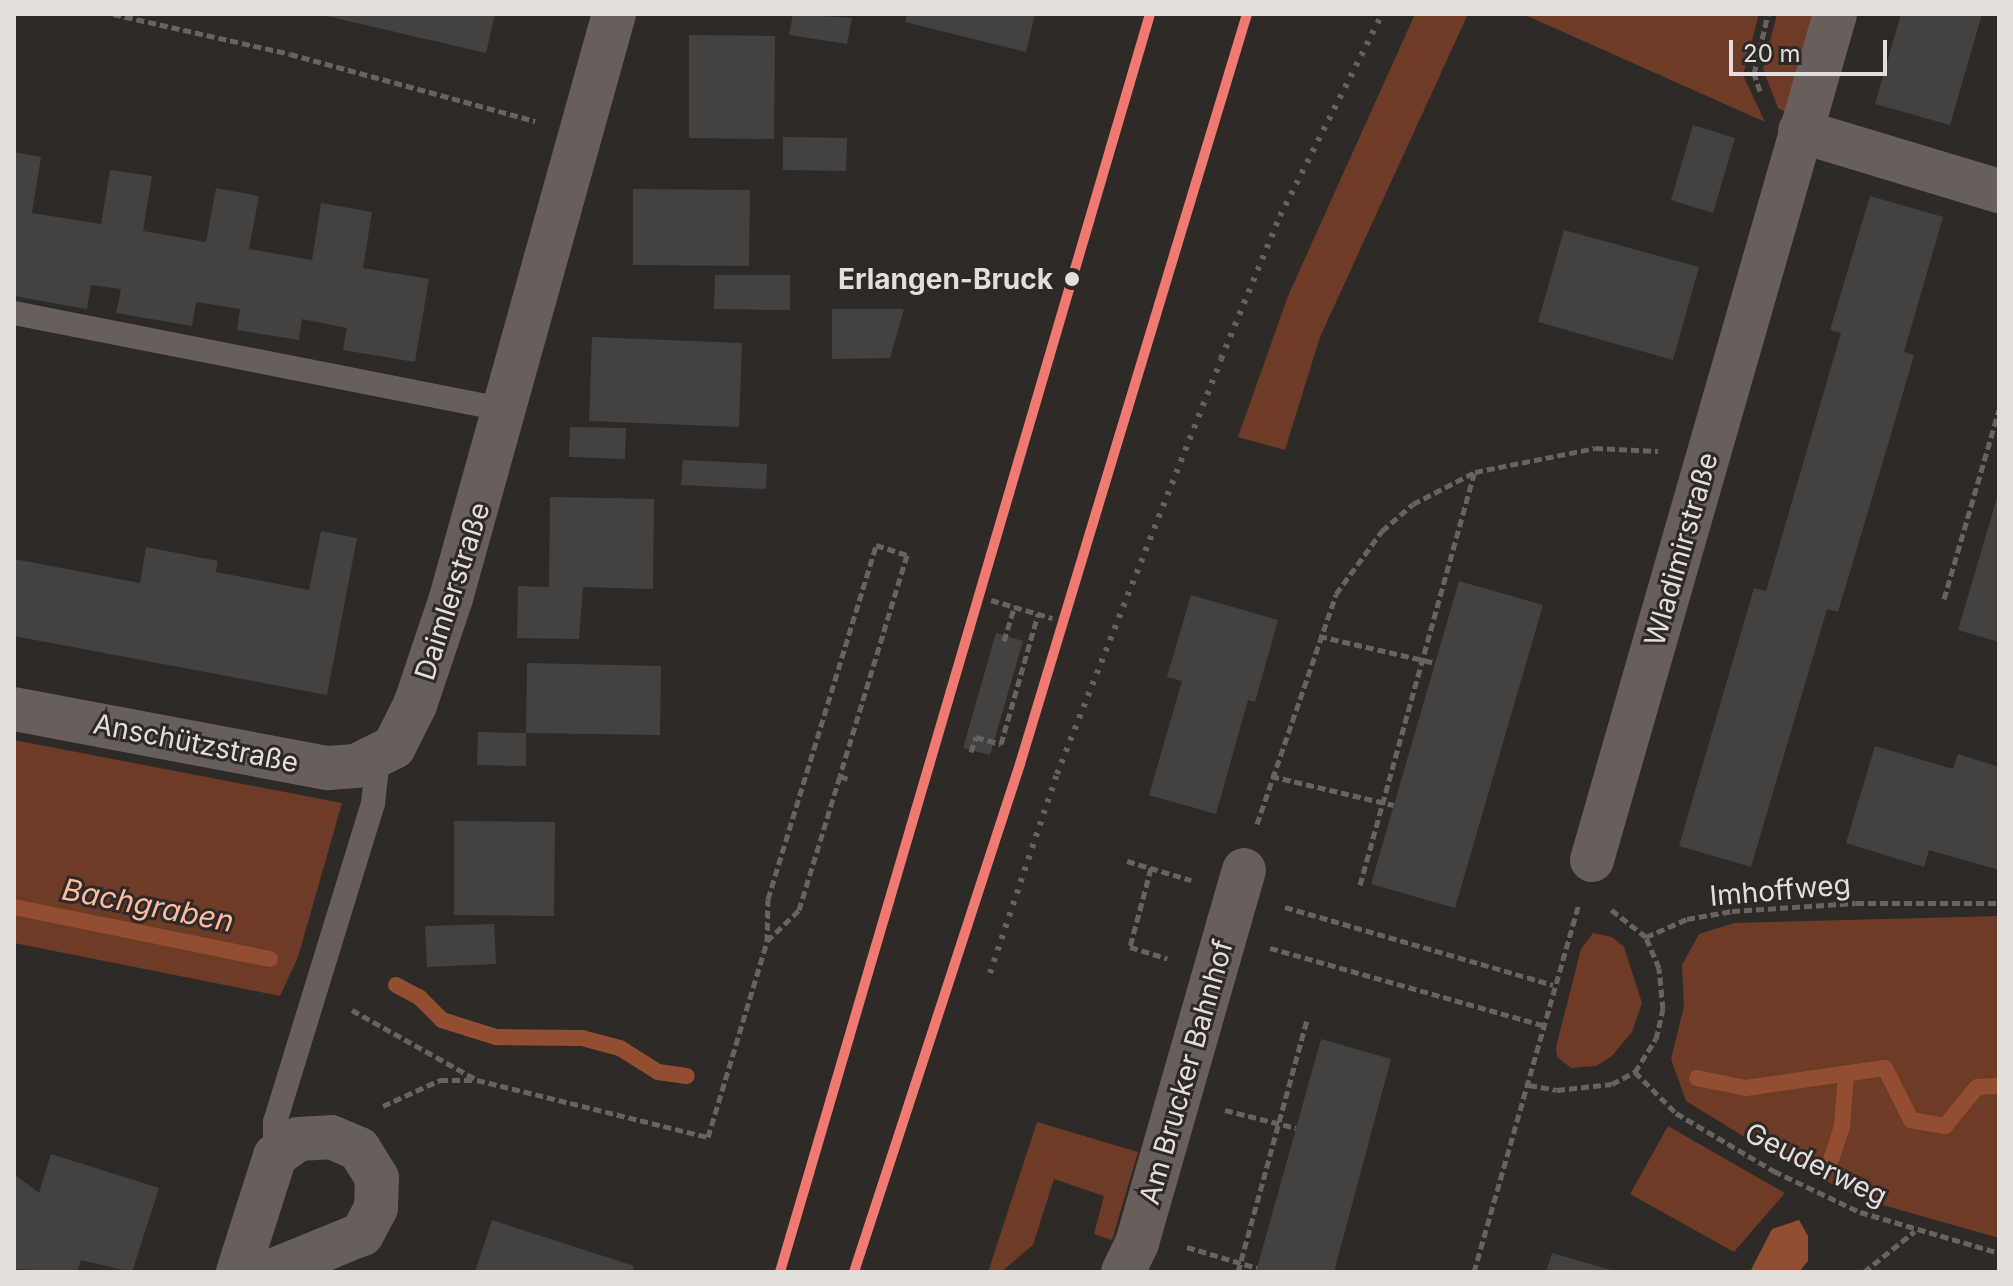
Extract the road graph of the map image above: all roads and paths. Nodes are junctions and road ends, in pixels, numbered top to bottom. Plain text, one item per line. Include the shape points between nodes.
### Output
1 (113, 14) edge
2 (614, 14) edge
3 (1835, 14) edge
4 (1800, 131) junction
5 (583, 134) junction
6 (1999, 191) edge
7 (14, 313) edge
8 (507, 410) junction
9 (1999, 410) edge
10 (1706, 463) junction
11 (1475, 472) junction
12 (1944, 599) dead end
13 (991, 600) dead end
14 (1015, 606) junction
15 (1038, 614) junction
16 (1052, 618) dead end
17 (1319, 636) junction
18 (1004, 641) dead end
19 (1422, 659) junction
20 (1436, 663) dead end
21 (14, 709) edge
22 (971, 752) dead end
23 (378, 759) junction
24 (840, 776) junction
25 (1271, 776) junction
26 (851, 780) dead end
27 (1382, 803) junction
28 (1394, 805) dead end
29 (1256, 829) dead end
30 (1151, 868) dead end
31 (1244, 870) dead end
32 (1588, 876) junction
33 (1360, 885) dead end
34 (1999, 903) edge
35 (1275, 904) dead end
36 (1646, 937) junction
37 (767, 942) junction
38 (1222, 943) junction
39 (1553, 985) junction
40 (318, 987) junction
41 (1307, 1020) dead end
42 (1543, 1025) junction
43 (1635, 1072) junction
44 (477, 1080) junction
45 (1529, 1085) junction
46 (1177, 1098) junction
47 (1279, 1123) junction
48 (1296, 1128) dead end
49 (338, 1141) junction
50 (275, 1156) junction
51 (1915, 1231) junction
52 (1140, 1232) junction
53 (1999, 1253) edge
54 (1241, 1263) junction
55 (1257, 1268) dead end
56 (238, 1272) edge
57 (269, 1272) edge
58 (1123, 1272) edge
59 (1238, 1272) edge
60 (1474, 1272) edge
61 (1864, 1272) edge

1 - 5 path via 290,54
2 - 5 street, Daimlerstraße
3 - 4 street, Wladimirstraße
4 - 6 street
4 - 10 street, Wladimirstraße
5 - 8 street, Daimlerstraße
7 - 8 lane
8 - 23 street, Daimlerstraße via 415,705 394,747
9 - 12 path
10 - 11 path via 1621,447
10 - 32 street, Wladimirstraße
11 - 17 path via 1413,504 1382,531 1336,594
11 - 19 path
13 - 14 path
14 - 15 path
14 - 18 path
15 - 16 path
15 - 22 path via 1001,744 976,737
17 - 19 path
17 - 25 path
19 - 20 path
19 - 27 path
21 - 23 street, Anschützstraße via 327,768
23 - 40 lane via 373,803
24 - 26 path
24 - 37 path via 799,910
24 - 37 path via 907,555 876,545 768,899
25 - 27 path
25 - 29 path
27 - 28 path
27 - 33 path
30 - 38 path via 1130,947
31 - 38 street, Am Brucker Bahnhof, bridge
32 - 36 path
32 - 39 path
34 - 36 path, Imhoffweg via 1856,903 1732,911 1687,919
35 - 39 path
36 - 43 path via 1659,968 1663,1009 1656,1039
37 - 44 path via 708,1137
38 - 42 path
38 - 46 street, Am Brucker Bahnhof
39 - 42 path
40 - 44 path via 415,1050
40 - 50 lane via 275,1122
41 - 47 path
42 - 45 path
43 - 45 path via 1585,1089
43 - 51 path, Geuderweg via 1676,1113 1774,1171 1860,1212
44 - 49 path via 440,1080 399,1096
45 - 60 path
46 - 47 path
46 - 52 street, Am Brucker Bahnhof
47 - 48 path
47 - 54 path
49 - 50 street via 298,1139
49 - 57 street via 368,1158 377,1178 376,1208 362,1234
50 - 56 street
51 - 53 path, Geuderweg
51 - 61 path
52 - 54 path
52 - 58 street, Am Brucker Bahnhof
54 - 55 path
54 - 59 path

